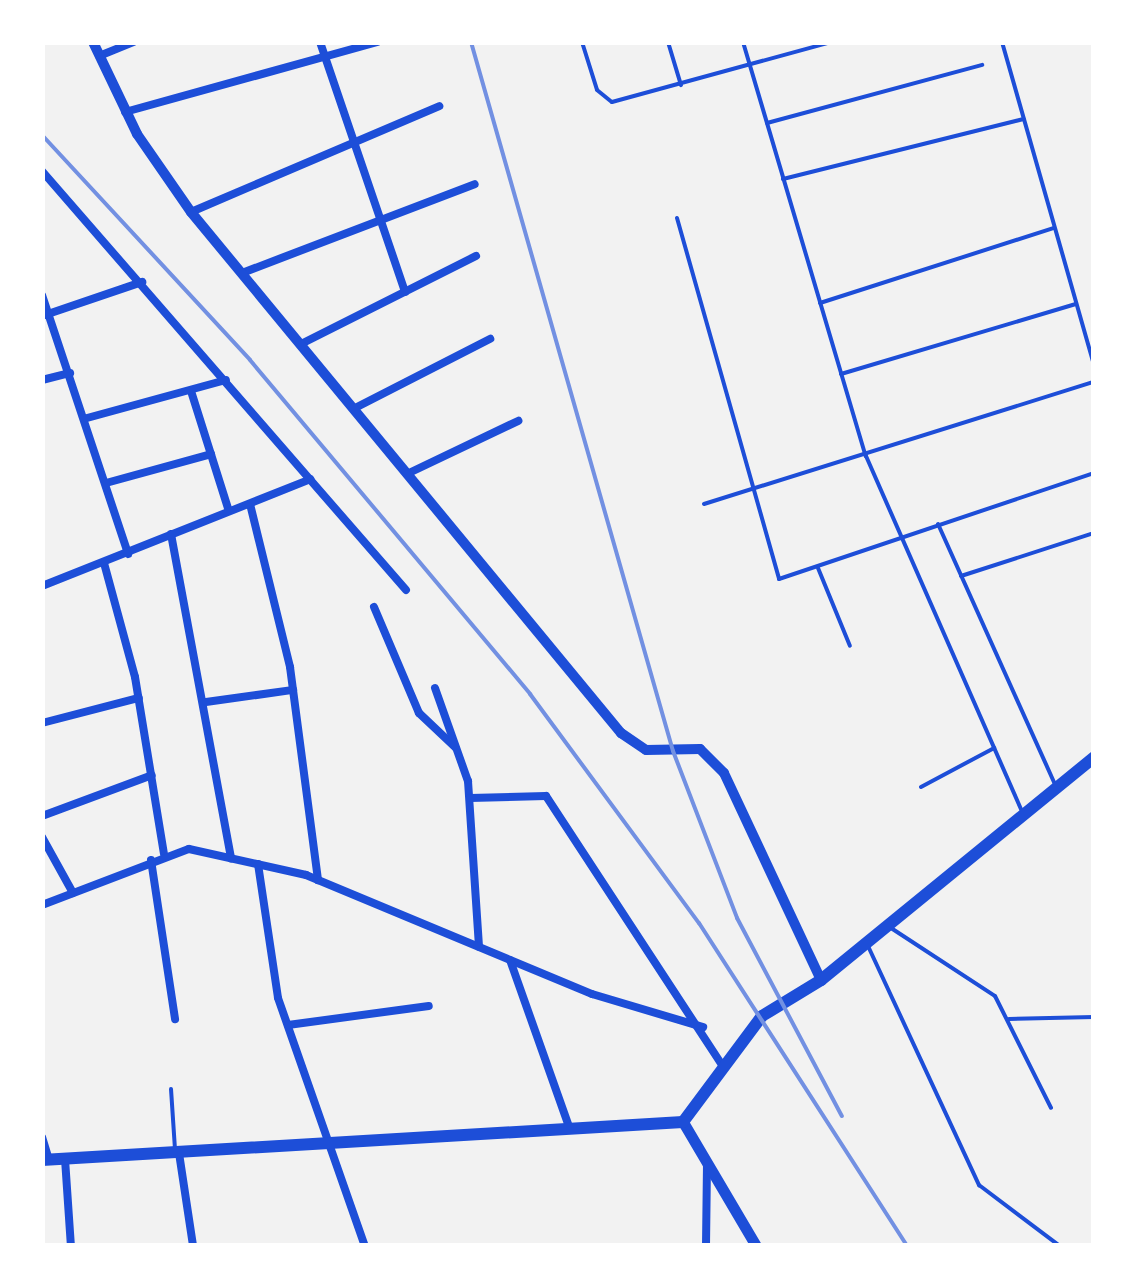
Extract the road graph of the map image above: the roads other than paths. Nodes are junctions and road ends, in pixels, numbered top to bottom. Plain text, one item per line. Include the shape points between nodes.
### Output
1 (93, 42) edge
2 (133, 42) edge
3 (320, 42) edge
4 (377, 42) edge
5 (582, 42) edge
6 (668, 42) edge
7 (743, 42) edge
8 (831, 42) edge
9 (1002, 42) edge
10 (98, 56) junction
11 (326, 59) junction
12 (982, 64) dead end
13 (749, 66) junction
14 (681, 85) junction
15 (439, 106) dead end
16 (124, 112) junction
17 (1024, 119) junction
18 (767, 123) junction
19 (352, 136) junction
20 (42, 172) edge
21 (783, 180) junction
22 (475, 184) dead end
23 (191, 212) junction
24 (378, 215) junction
25 (677, 218) dead end
26 (1053, 228) junction
27 (476, 256) dead end
28 (242, 273) junction
29 (142, 282) junction
30 (405, 292) junction
31 (42, 295) edge
32 (820, 303) junction
33 (1076, 304) junction
34 (45, 315) edge
35 (490, 339) dead end
36 (301, 344) junction
37 (1094, 364) edge
38 (70, 373) junction
39 (841, 374) junction
40 (42, 380) edge
41 (226, 380) junction
42 (1093, 383) edge
43 (190, 391) junction
44 (355, 408) junction
45 (87, 418) junction
46 (518, 421) dead end
47 (211, 454) junction
48 (866, 456) junction
49 (410, 472) junction
50 (1094, 472) edge
51 (310, 479) junction
52 (106, 482) junction
53 (753, 490) junction
54 (250, 504) junction
55 (704, 504) dead end
56 (228, 508) junction
57 (938, 524) junction
58 (1094, 533) edge
59 (171, 534) junction
60 (901, 536) junction
61 (128, 554) junction
62 (104, 563) junction
63 (818, 568) junction
64 (962, 576) junction
65 (42, 586) edge
66 (406, 590) dead end
67 (374, 607) dead end
68 (850, 646) dead end
69 (435, 688) dead end
70 (293, 690) junction
71 (139, 698) junction
72 (206, 702) junction
73 (42, 723) edge
74 (994, 748) junction
75 (458, 749) junction
76 (1094, 757) edge
77 (152, 776) junction
78 (1056, 786) junction
79 (921, 787) dead end
80 (470, 798) junction
81 (1023, 813) junction
82 (42, 816) edge
83 (42, 836) edge
84 (164, 854) junction
85 (231, 858) junction
86 (151, 860) junction
87 (258, 864) junction
88 (318, 880) junction
89 (73, 893) junction
90 (42, 905) edge
91 (887, 925) junction
92 (866, 942) junction
93 (480, 947) junction
94 (510, 960) junction
95 (821, 980) junction
96 (428, 1006) dead end
97 (1094, 1017) edge
98 (174, 1019) dead end
99 (1009, 1019) junction
100 (288, 1026) junction
101 (703, 1027) junction
102 (724, 1069) junction
103 (171, 1089) dead end
104 (1050, 1108) dead end
105 (683, 1122) junction
106 (569, 1127) junction
107 (42, 1137) edge
108 (332, 1145) junction
109 (177, 1153) junction
110 (64, 1159) junction
111 (46, 1160) edge
112 (707, 1163) junction
113 (72, 1246) edge
114 (193, 1246) edge
115 (366, 1246) edge
116 (706, 1246) edge
117 (756, 1246) edge
118 (1060, 1246) edge

1 - 10 street
2 - 10 street
3 - 11 street
4 - 11 street
5 - 14 lane via 603,98
6 - 14 lane
7 - 13 lane
8 - 13 lane
9 - 17 lane
10 - 16 street
11 - 16 street
11 - 19 street
12 - 18 lane
13 - 14 lane
13 - 18 lane
15 - 19 street
16 - 23 street
17 - 21 lane
17 - 26 lane
18 - 21 lane
19 - 23 street
19 - 24 street
20 - 29 street
21 - 32 lane
22 - 24 street
23 - 28 street
24 - 28 street
24 - 30 street
25 - 53 lane
26 - 32 lane
26 - 33 lane
27 - 30 street
28 - 36 street
29 - 34 street
29 - 41 street
30 - 36 street
31 - 34 street
32 - 39 lane
33 - 37 lane
33 - 39 lane
34 - 38 street
35 - 44 street
36 - 44 street
38 - 40 street
38 - 45 street
39 - 48 lane
41 - 43 street
41 - 51 street
42 - 48 lane
43 - 45 street
43 - 47 street
44 - 49 street
45 - 52 street
46 - 49 street
47 - 52 street
47 - 56 street
48 - 53 lane
48 - 60 lane
49 - 95 street via 621,734 646,750 700,749 724,773
50 - 57 lane
51 - 54 street
51 - 66 street
52 - 61 street
53 - 55 lane
53 - 63 lane via 776,575
54 - 56 street
54 - 70 street
56 - 59 street
57 - 60 lane
57 - 64 lane
58 - 64 lane
59 - 61 street
59 - 72 street
60 - 63 lane
60 - 74 lane
61 - 62 street
62 - 65 street
62 - 71 street
63 - 68 lane
64 - 78 lane
67 - 75 street via 419,713
69 - 75 street
70 - 72 street
70 - 88 street
71 - 73 street
71 - 77 street
72 - 85 street
74 - 79 lane
74 - 81 lane
75 - 80 street
76 - 78 main road
77 - 82 street
77 - 84 street
78 - 81 main road
80 - 93 street
80 - 101 street via 506,792 516,803 543,794
81 - 91 main road
83 - 89 street
84 - 85 street
84 - 86 street
85 - 87 street
86 - 89 street
86 - 98 street
87 - 88 street
87 - 100 street
88 - 93 street
89 - 90 street
91 - 92 main road
91 - 99 lane via 984,987
92 - 95 main road
92 - 118 lane via 979,1185
93 - 94 street
94 - 101 street
94 - 106 street
95 - 102 main road via 762,1016
96 - 100 street
97 - 99 lane
99 - 104 lane
100 - 108 street
101 - 102 street
102 - 105 main road
103 - 109 lane
105 - 106 main road
105 - 112 main road
106 - 108 main road
107 - 111 street
108 - 109 main road
108 - 115 street
109 - 110 main road
109 - 114 street
110 - 111 main road
110 - 113 street
112 - 116 street
112 - 117 main road

